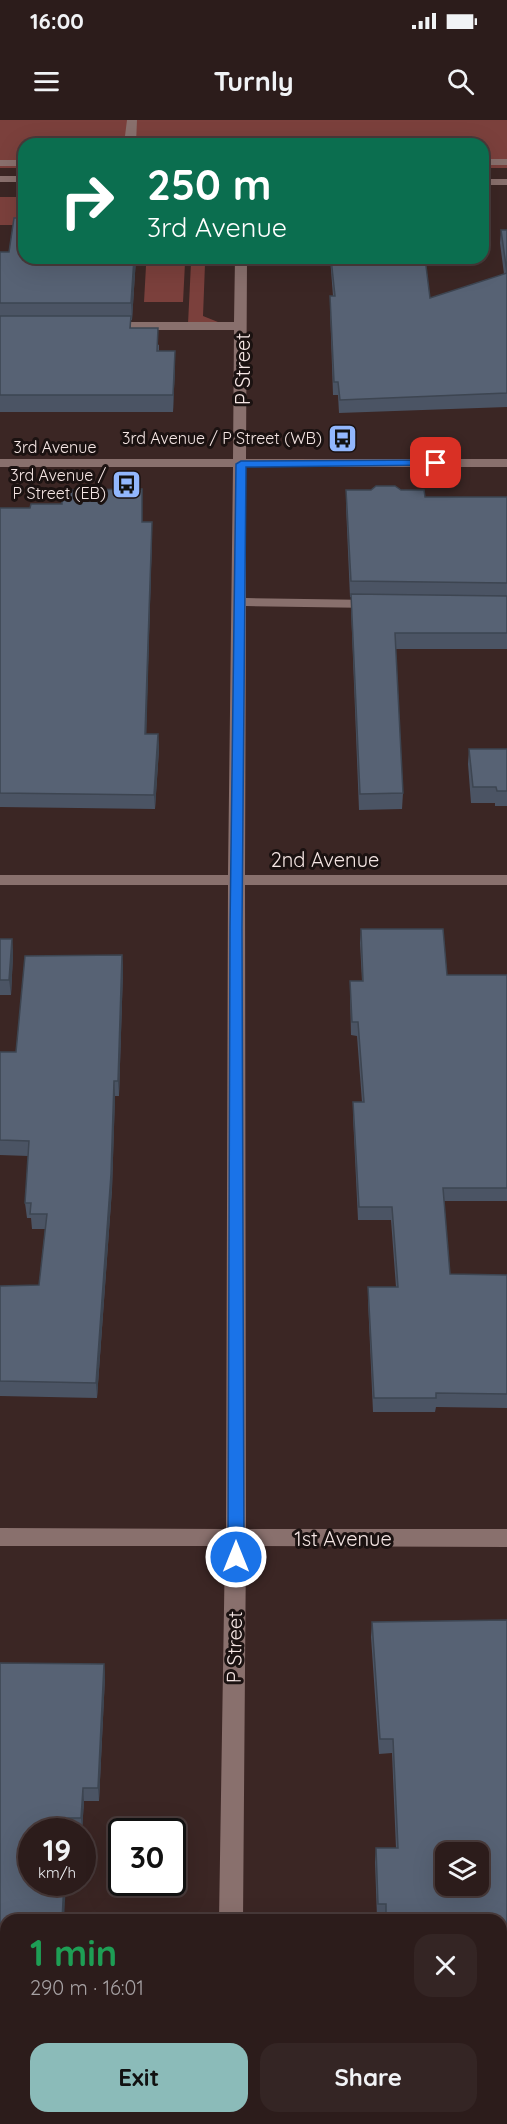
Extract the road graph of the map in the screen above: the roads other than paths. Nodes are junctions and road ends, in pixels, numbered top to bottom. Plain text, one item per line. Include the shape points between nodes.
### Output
1 (132, 120) edge
2 (130, 138) edge
3 (489, 162) edge
4 (507, 162) edge
5 (0, 163) edge
6 (18, 163) edge
7 (0, 179) edge
8 (18, 180) edge
9 (489, 182) edge
10 (507, 182) edge
11 (241, 264) edge
12 (92, 326) edge
13 (241, 326) junction
14 (0, 463) edge
15 (507, 463) edge
16 (241, 464) junction
17 (240, 602) junction
18 (391, 604) edge
19 (0, 880) edge
20 (507, 880) edge
21 (237, 881) junction
22 (0, 1537) edge
23 (236, 1538) junction
24 (507, 1538) edge
25 (231, 1914) edge

1 - 2 street
3 - 4 street
5 - 6 street
7 - 8 street
9 - 10 street
11 - 13 street, P Street
12 - 13 street
13 - 16 street, P Street
14 - 16 street, 3rd Avenue
15 - 16 street, 3rd Avenue
16 - 17 street, P Street
17 - 18 street
17 - 21 street, P Street
19 - 21 street, 2nd Avenue
20 - 21 street, 2nd Avenue
21 - 23 street, P Street
22 - 23 street, 1st Avenue
23 - 24 street, 1st Avenue
23 - 25 street, P Street

